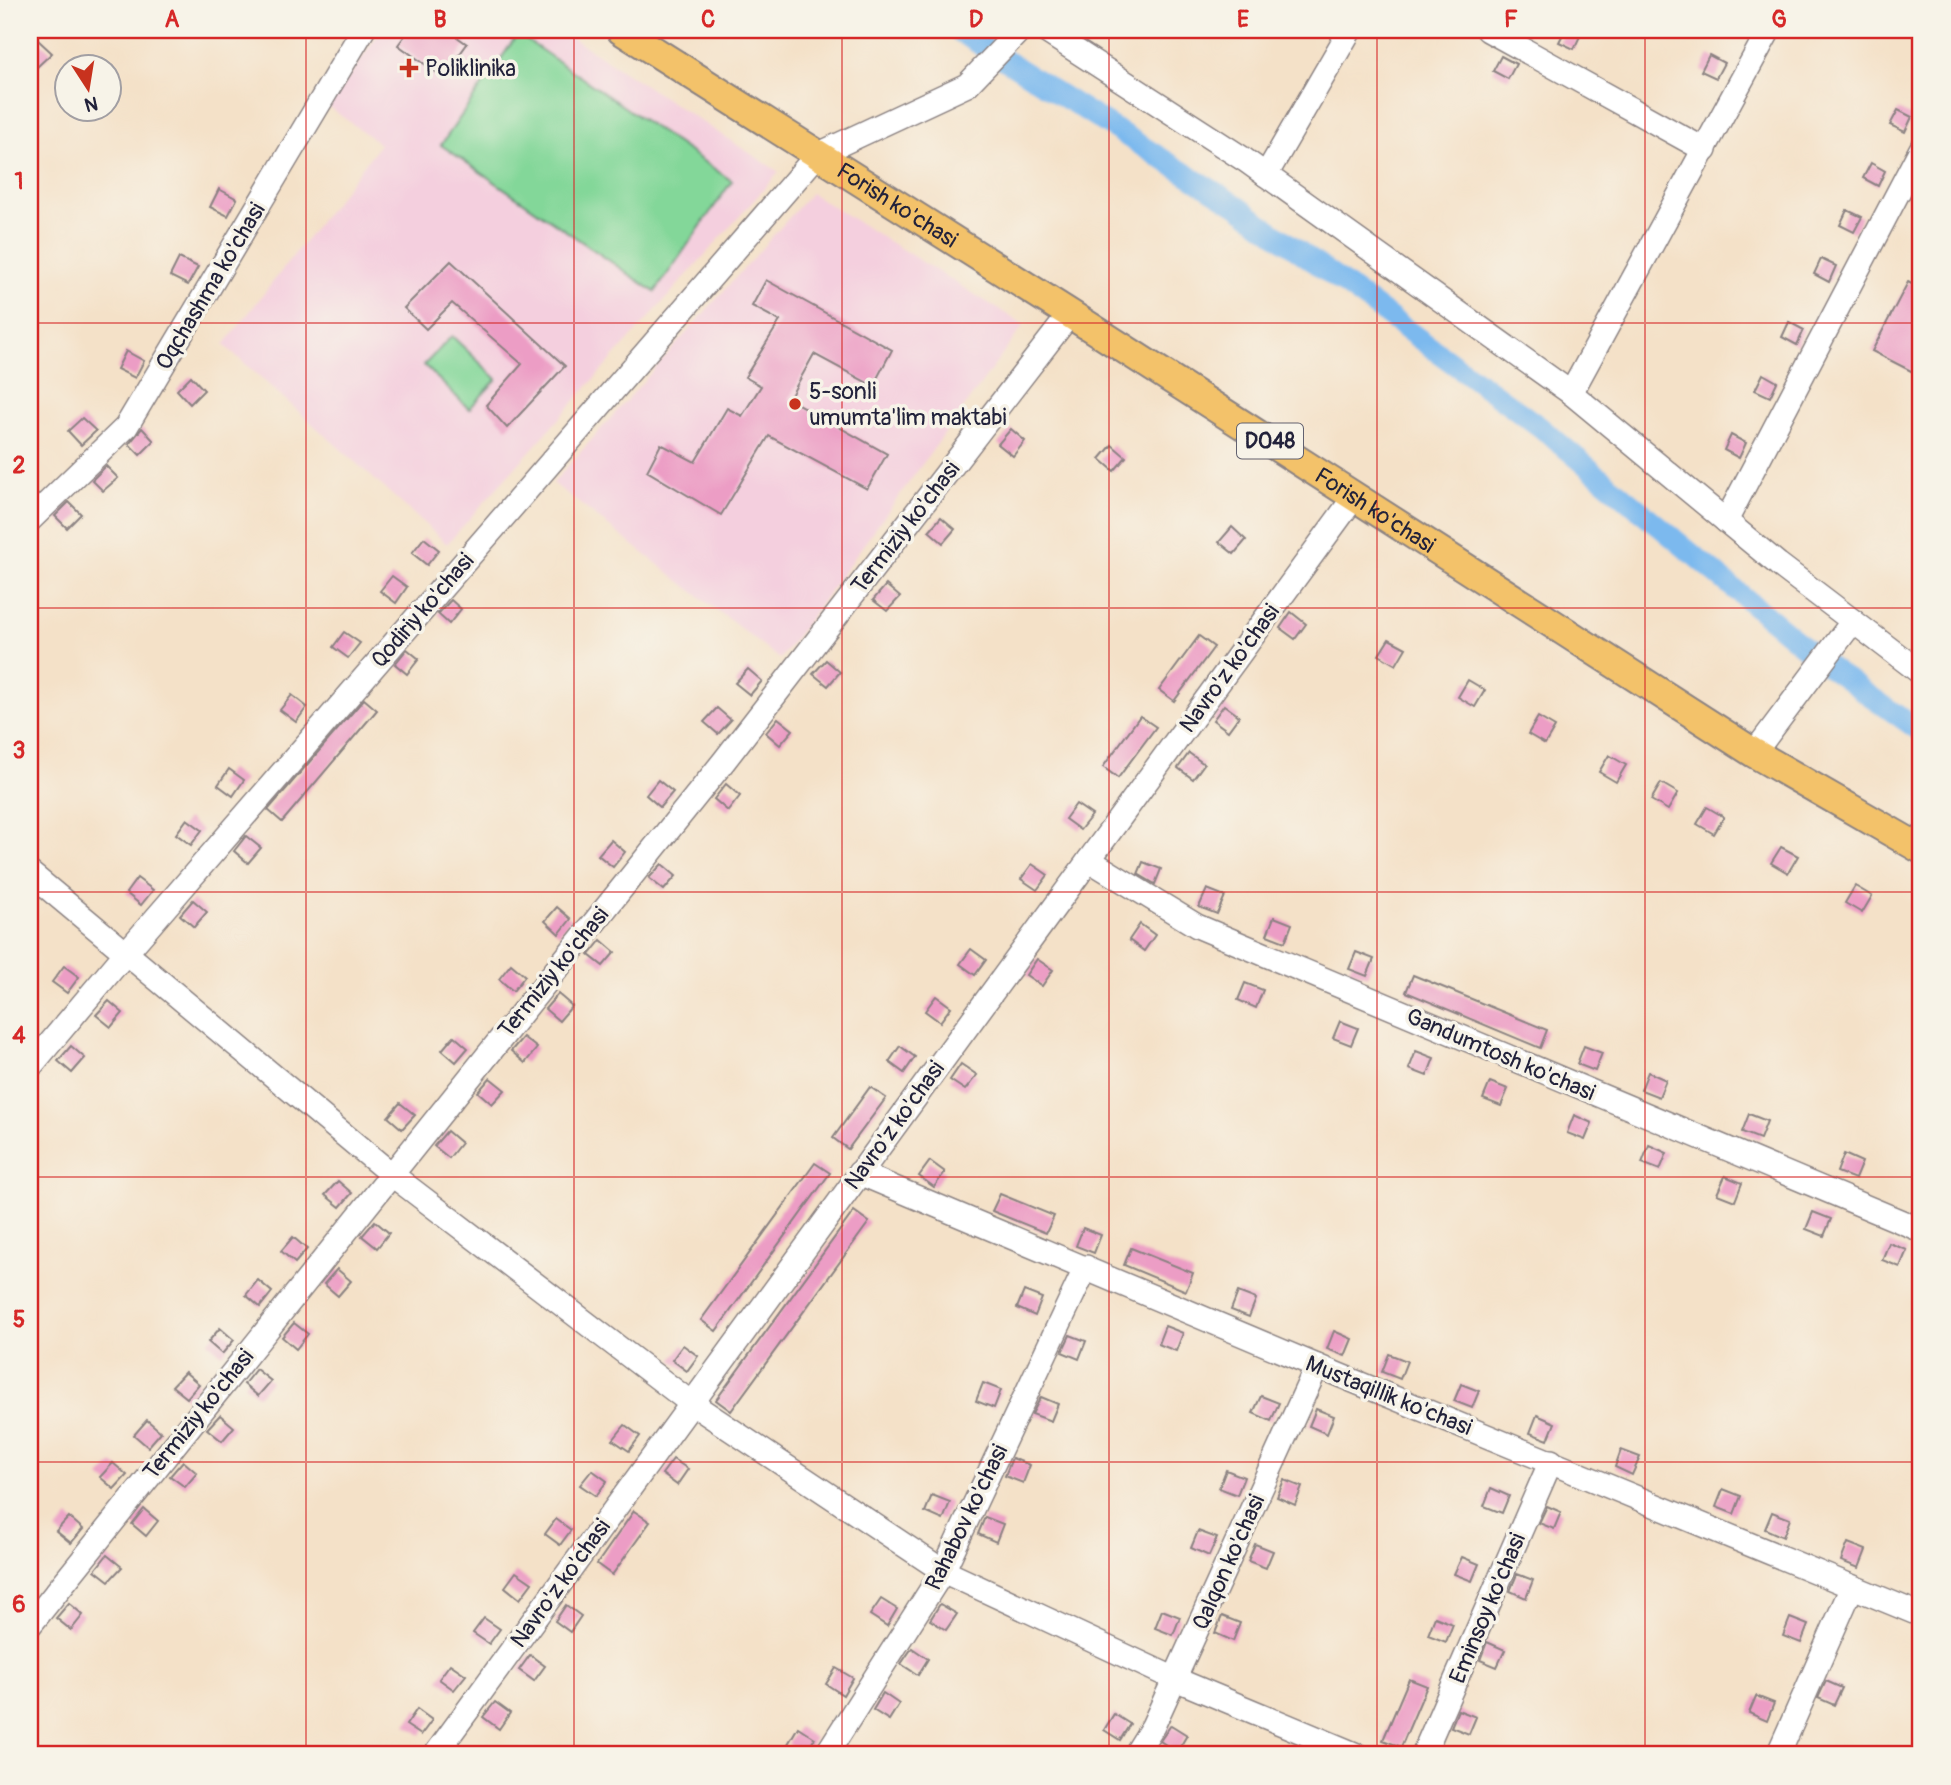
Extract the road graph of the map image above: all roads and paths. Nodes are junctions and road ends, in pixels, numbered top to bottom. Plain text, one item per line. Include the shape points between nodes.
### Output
1 (363, 30) edge
2 (621, 30) edge
3 (1020, 30) edge
4 (1044, 30) edge
5 (1350, 30) edge
6 (1488, 30) edge
7 (1769, 30) edge
8 (1921, 149) edge
9 (1705, 150) junction
10 (817, 155) junction
11 (1266, 175) junction
12 (1070, 314) junction
13 (1571, 393) junction
14 (1355, 496) junction
15 (30, 520) edge
16 (1726, 521) junction
17 (1853, 621) junction
18 (1921, 673) edge
19 (1754, 753) junction
20 (1921, 849) edge
21 (1089, 860) junction
22 (30, 873) edge
23 (125, 954) junction
24 (30, 1068) edge
25 (859, 1172) junction
26 (391, 1174) junction
27 (1921, 1230) edge
28 (1086, 1267) junction
29 (1317, 1366) junction
30 (691, 1403) junction
31 (1550, 1461) junction
32 (943, 1571) junction
33 (1852, 1587) junction
34 (1921, 1615) edge
35 (30, 1625) edge
36 (1175, 1679) junction
37 (435, 1755) edge
38 (826, 1755) edge
39 (1135, 1755) edge
40 (1357, 1755) edge
41 (1423, 1755) edge
42 (1777, 1755) edge

1 - 15 street, Oqchashma ko'chasi via 126,427
2 - 10 main road, Forish ko'chasi / D048
3 - 10 street via 967,85
4 - 11 street
5 - 11 street
6 - 9 street
7 - 9 street
8 - 16 street
9 - 13 street
10 - 12 main road, Forish ko'chasi / D048
10 - 23 street, Qodiriy ko'chasi
11 - 13 street
12 - 14 main road, Forish ko'chasi / D048
12 - 26 street, Termiziy ko'chasi via 724,761
13 - 16 street
14 - 19 main road, Forish ko'chasi / D048
14 - 21 street, Navro'z ko'chasi
16 - 17 street
17 - 18 street
17 - 19 street
19 - 20 main road, Forish ko'chasi / D048
21 - 25 street, Navro'z ko'chasi
21 - 27 street, Gandumtosh ko'chasi via 1197,926
22 - 23 street
23 - 24 street, Qodiriy ko'chasi
23 - 26 street
25 - 28 street, Mustaqillik ko'chasi
25 - 30 street, Navro'z ko'chasi
26 - 30 street
26 - 35 street, Termiziy ko'chasi
28 - 29 street, Mustaqillik ko'chasi
28 - 32 street, Rahabov ko'chasi
29 - 31 street, Mustaqillik ko'chasi
29 - 36 street, Qalqon ko'chasi
30 - 32 street
30 - 37 street, Navro'z ko'chasi
31 - 33 street, Mustaqillik ko'chasi
31 - 41 street, Eminsoy ko'chasi
32 - 36 street
32 - 38 street, Rahabov ko'chasi
33 - 34 street, Mustaqillik ko'chasi
33 - 42 street
36 - 39 street, Qalqon ko'chasi
36 - 40 street

